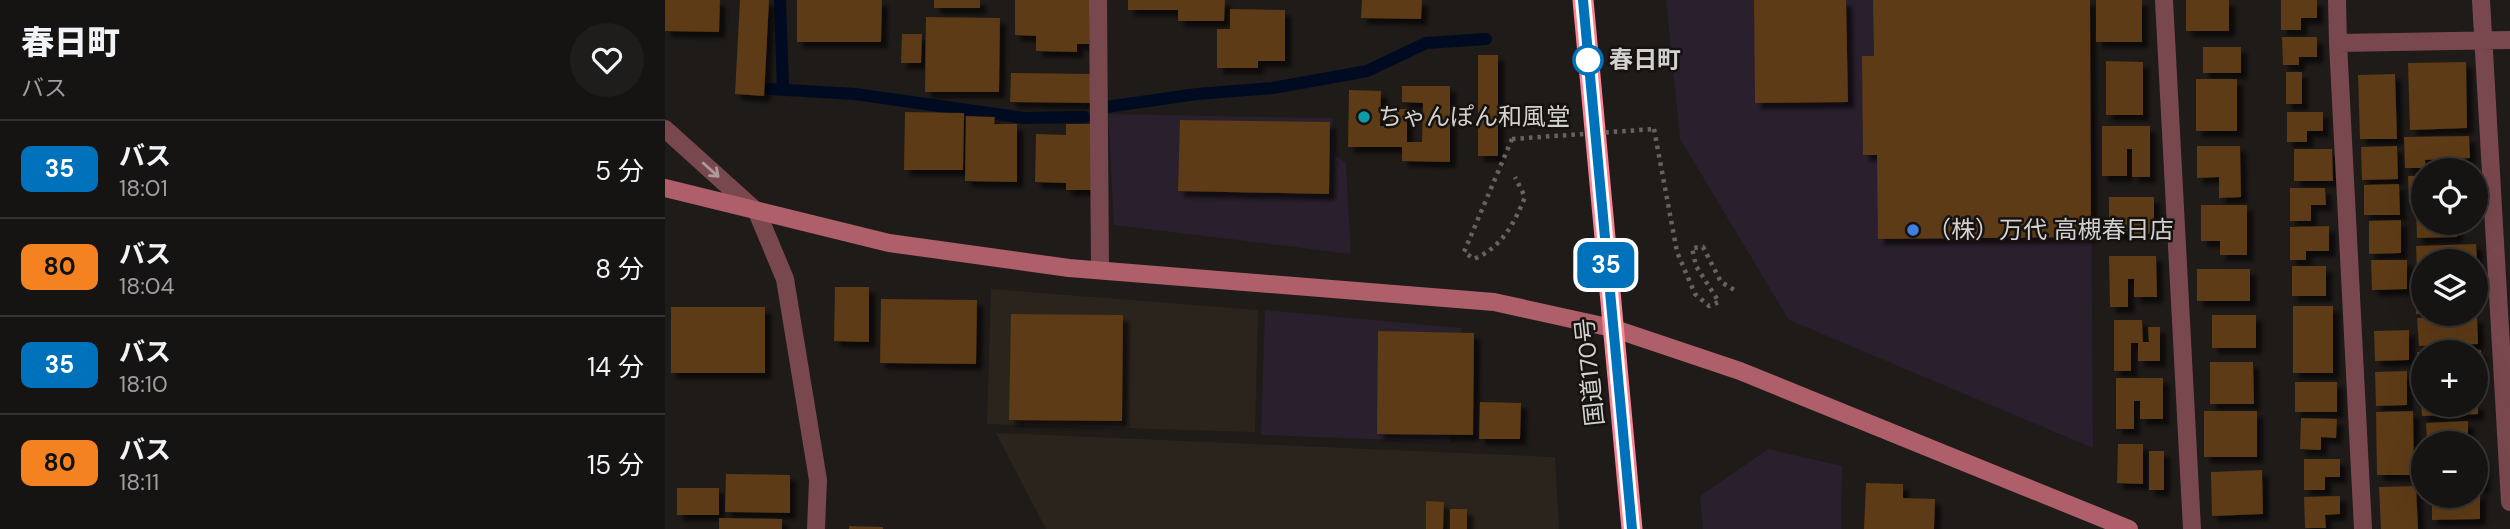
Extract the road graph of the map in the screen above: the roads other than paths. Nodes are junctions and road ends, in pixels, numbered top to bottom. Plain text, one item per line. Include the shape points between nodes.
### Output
1 (1098, 0) edge
2 (1583, 0) edge
3 (2164, 0) edge
4 (2337, 0) edge
5 (2481, 0) edge
6 (2510, 40) edge
7 (2484, 41) junction
8 (2338, 43) junction
9 (665, 129) edge
10 (665, 188) edge
11 (757, 212) junction
12 (1100, 270) junction
13 (1612, 328) junction
14 (2510, 502) edge
15 (816, 529) edge
16 (1632, 529) edge
17 (2129, 529) edge
18 (2192, 529) edge
19 (2363, 529) edge

1 - 12 street
2 - 13 highway, 国道170号
3 - 18 street
4 - 8 street
5 - 7 street
6 - 7 street
7 - 8 street
7 - 14 street
8 - 19 street
9 -> 11 street
10 - 11 street
11 - 12 street via 890,243
11 - 15 street via 785,279 818,480
12 - 13 street via 1494,302
13 - 16 highway, 国道170号
13 - 17 street via 1753,376

